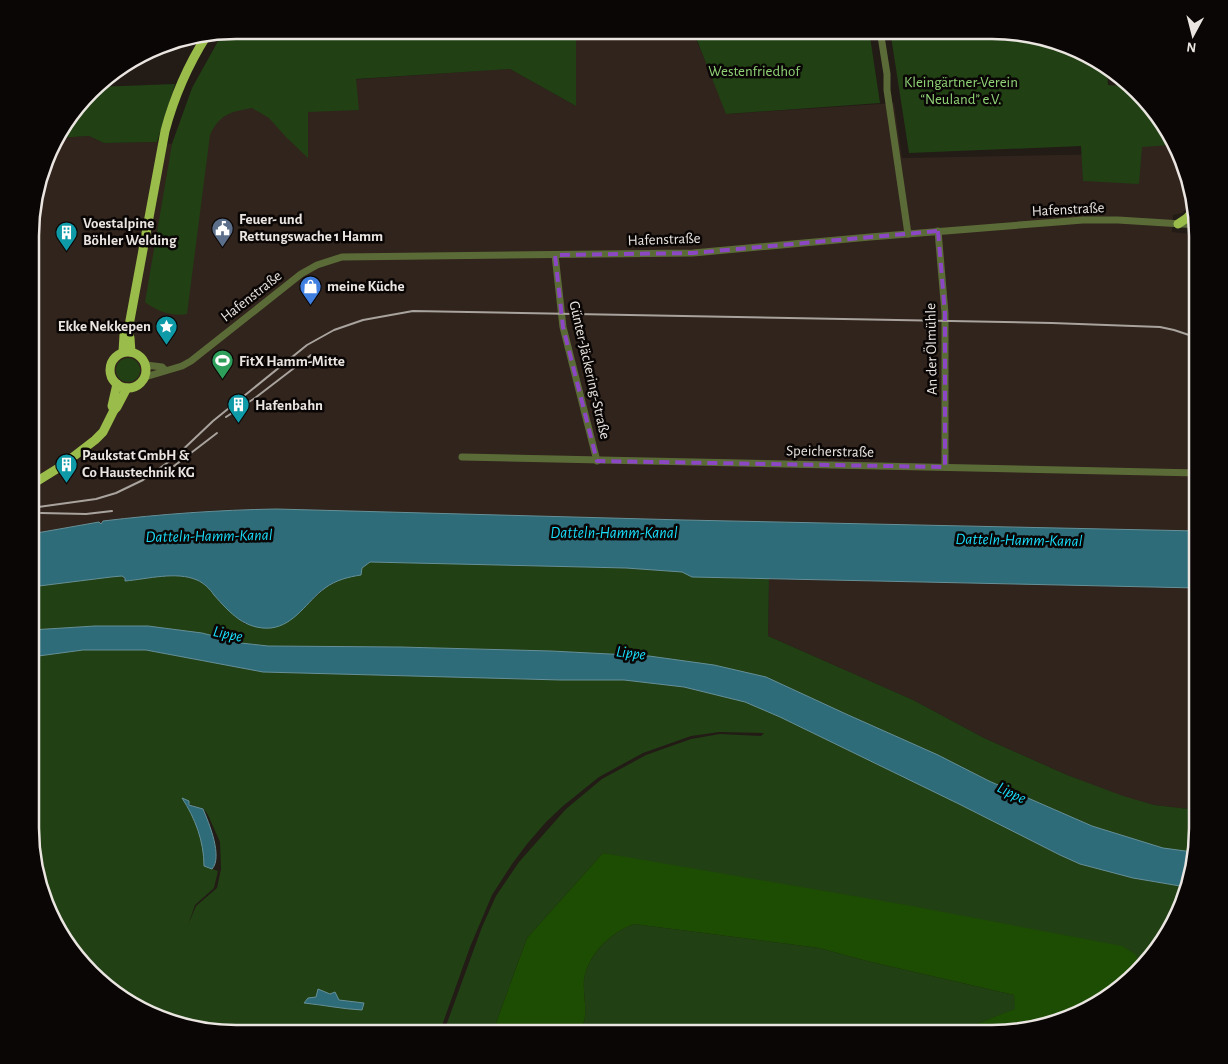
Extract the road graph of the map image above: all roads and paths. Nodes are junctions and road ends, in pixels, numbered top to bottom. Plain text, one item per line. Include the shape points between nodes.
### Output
1 (881, 39) edge
2 (203, 42) edge
3 (1188, 216) edge
4 (1178, 224) junction
5 (1189, 225) edge
6 (938, 231) junction
7 (908, 234) junction
8 (555, 255) junction
9 (127, 352) junction
10 (146, 365) junction
11 (166, 370) junction
12 (145, 377) junction
13 (117, 384) junction
14 (127, 388) junction
15 (114, 410) junction
16 (462, 457) dead end
17 (597, 460) junction
18 (945, 467) junction
19 (1189, 473) edge
20 (39, 480) edge

1 - 7 street
2 - 9 main road via 183,78 165,131 128,330 124,335
3 - 4 main road
4 - 5 street, Hafenstraße
4 - 6 street, Hafenstraße via 1082,220
6 - 7 street, Hafenstraße
6 - 18 street, An der Ölmühle via 945,313
7 - 8 street, Hafenstraße via 694,253
8 - 11 street, Hafenstraße via 334,259 298,276 191,361
8 - 17 street, Günter-Jäckering-Straße via 563,327
9 - 10 main road via 139,355
9 - 13 main road via 118,355 111,364 110,375
10 - 11 street
10 - 12 main road
11 - 12 street, Hafenstraße
12 - 14 main road via 138,385
13 - 14 main road
13 - 15 main road
14 - 15 main road
15 - 20 main road via 95,440
16 - 17 street, Speicherstraße
17 - 18 street, Speicherstraße
18 - 19 street, Speicherstraße

